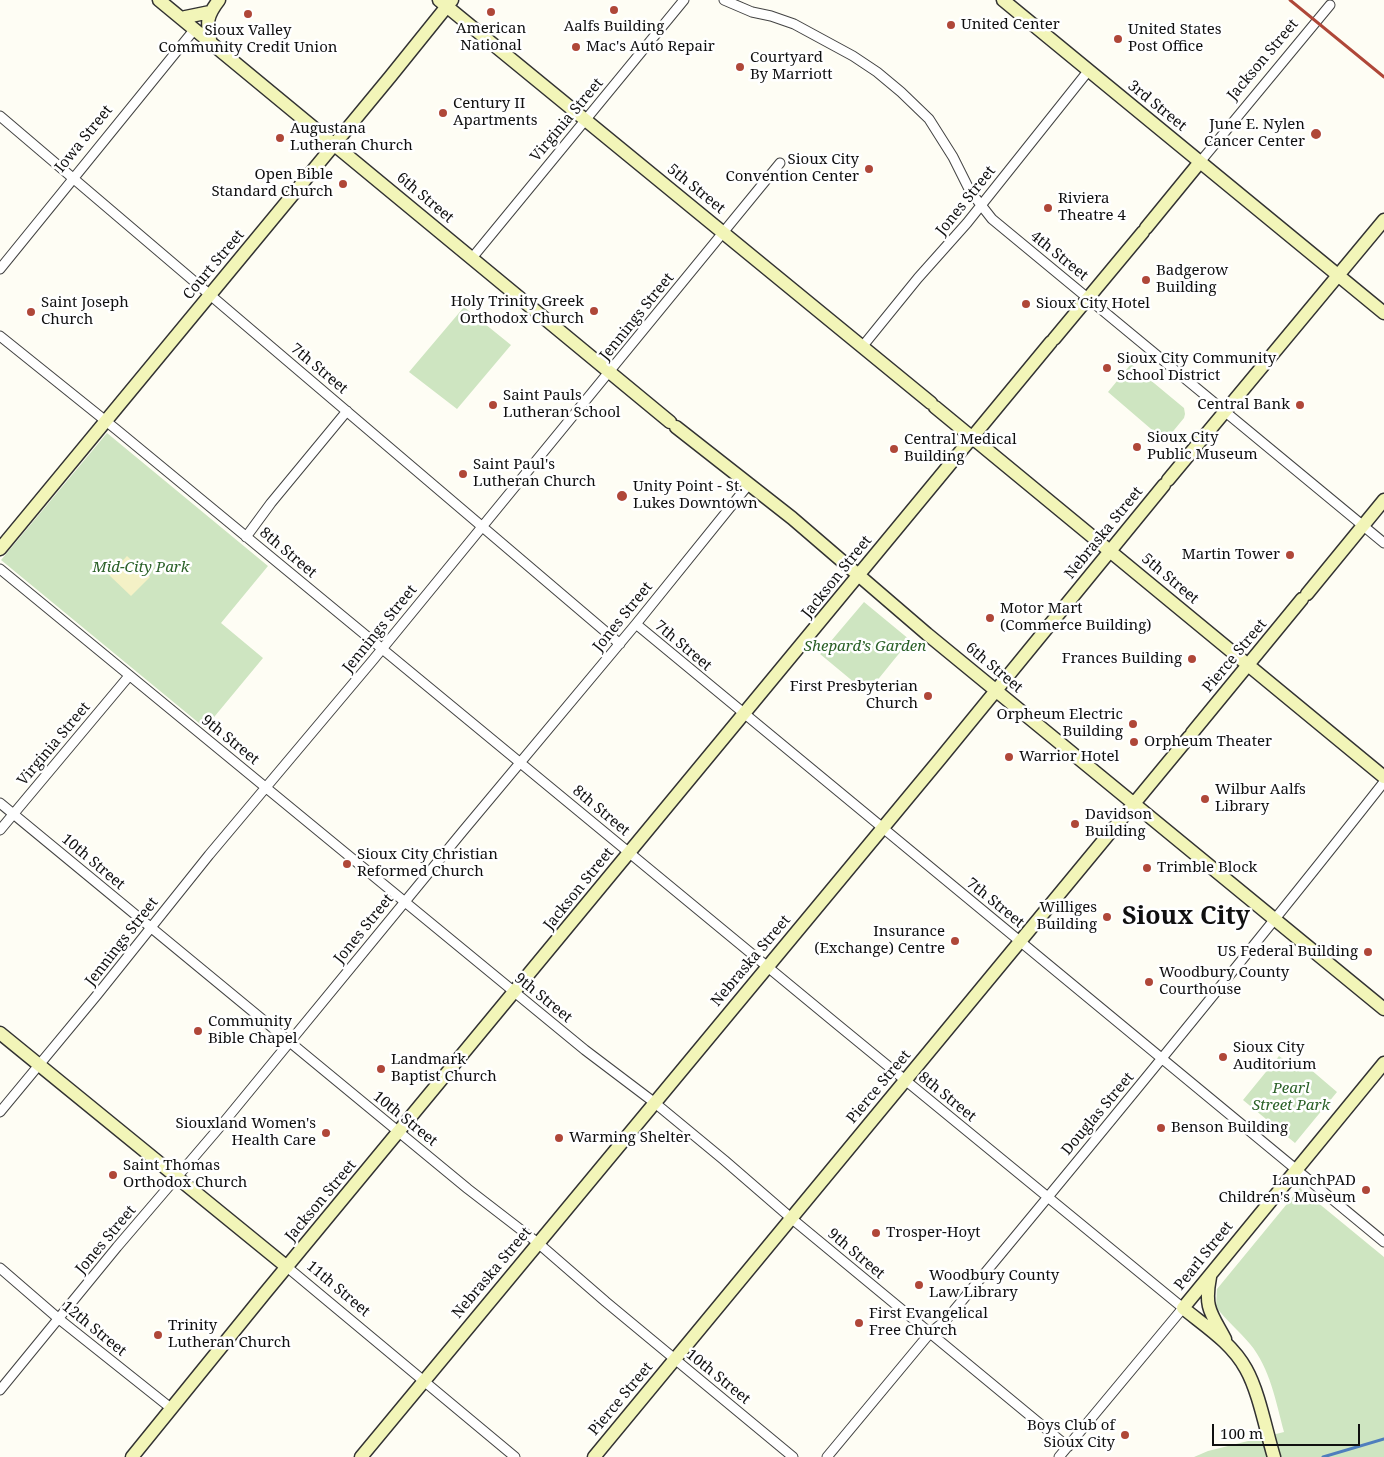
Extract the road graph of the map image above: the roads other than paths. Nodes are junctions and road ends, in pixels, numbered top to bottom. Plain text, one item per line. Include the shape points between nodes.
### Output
1 (159, 0) edge
2 (220, 0) edge
3 (684, 0) edge
4 (724, 0) edge
5 (1003, 0) edge
6 (446, 2) edge
7 (1330, 4) dead end
8 (210, 12) junction
9 (181, 18) junction
10 (194, 30) junction
11 (211, 45) junction
12 (1089, 70) junction
13 (0, 116) edge
14 (585, 119) junction
15 (335, 144) junction
16 (1200, 162) junction
17 (780, 163) dead end
18 (74, 178) junction
19 (981, 205) junction
20 (1384, 220) edge
21 (724, 233) junction
22 (472, 258) junction
23 (0, 268) edge
24 (1338, 276) junction
25 (211, 295) junction
26 (1088, 298) junction
27 (1384, 313) edge
28 (0, 336) edge
29 (862, 347) junction
30 (610, 372) junction
31 (347, 411) junction
32 (1225, 411) junction
33 (106, 421) junction
34 (973, 438) junction
35 (749, 484) junction
36 (1384, 500) edge
37 (482, 526) junction
38 (1363, 526) junction
39 (246, 536) junction
40 (1384, 543) edge
41 (0, 549) edge
42 (1110, 551) junction
43 (0, 569) edge
44 (859, 576) junction
45 (636, 624) junction
46 (620, 644) junction
47 (382, 648) junction
48 (1248, 665) junction
49 (129, 676) junction
50 (995, 690) junction
51 (744, 714) junction
52 (520, 762) junction
53 (1384, 777) edge
54 (1384, 782) edge
55 (266, 788) junction
56 (0, 803) edge
57 (1134, 803) junction
58 (14, 814) junction
59 (882, 828) junction
60 (0, 830) edge
61 (630, 853) junction
62 (404, 902) junction
63 (1276, 920) junction
64 (150, 927) junction
65 (1020, 941) junction
66 (767, 967) junction
67 (515, 992) junction
68 (1384, 1009) edge
69 (0, 1033) edge
70 (290, 1042) junction
71 (1162, 1058) junction
72 (1384, 1063) edge
73 (39, 1066) junction
74 (905, 1081) junction
75 (655, 1103) junction
76 (0, 1112) edge
77 (399, 1132) junction
78 (1296, 1169) junction
79 (176, 1178) junction
80 (1048, 1197) junction
81 (791, 1218) junction
82 (1384, 1242) edge
83 (538, 1243) junction
84 (287, 1267) junction
85 (0, 1268) edge
86 (1211, 1274) junction
87 (1183, 1308) junction
88 (59, 1319) junction
89 (930, 1333) junction
90 (1229, 1346) junction
91 (675, 1360) junction
92 (424, 1381) junction
93 (0, 1390) edge
94 (172, 1409) junction
95 (1068, 1447) junction
96 (132, 1457) edge
97 (361, 1457) edge
98 (515, 1457) edge
99 (594, 1457) edge
100 (793, 1457) edge
101 (827, 1457) edge
102 (1060, 1457) edge
103 (1274, 1457) edge

1 - 9 main road, 6th Street
2 - 8 main road
3 - 14 street, Virginia Street
4 - 19 street, 4th Street via 794,24 877,72 929,119
5 - 12 main road, 3rd Street
6 - 14 main road, 5th Street
6 - 15 main road, Court Street
7 - 16 street, Jackson Street
8 - 9 main road
8 - 11 main road via 207,26
9 - 10 main road, 6th Street
10 - 11 main road, 6th Street
10 - 18 street, Iowa Street
11 - 15 main road, 6th Street
12 - 16 main road, 3rd Street
12 - 19 street, Jones Street
13 - 18 street, 7th Street
14 - 21 main road, 5th Street
14 - 22 street, Virginia Street
15 - 22 main road, 6th Street
15 - 25 main road, Court Street
16 - 24 main road, 3rd Street
16 - 26 main road, Jackson Street
17 - 21 street, Jennings Street
18 - 23 street, Iowa Street
18 - 25 street, 7th Street
19 - 26 street, 4th Street via 992,219
19 - 29 street, Jones Street
20 - 24 main road, Nebraska Street
21 - 29 main road, 5th Street
21 - 30 street, Jennings Street
22 - 30 main road, 6th Street
24 - 27 main road, 3rd Street
24 - 32 main road, Nebraska Street
25 - 31 street, 7th Street
25 - 33 main road, Court Street
26 - 32 street, 4th Street
26 - 34 main road, Jackson Street
28 - 33 street, 8th Street
29 - 34 main road, 5th Street
30 - 35 main road, 6th Street
30 - 37 street, Jennings Street
31 - 37 street, 7th Street
31 - 39 street
32 - 38 street, 4th Street
32 - 42 main road, Nebraska Street
33 - 39 street, 8th Street
33 - 41 main road, Court Street
34 - 42 main road, 5th Street
34 - 44 main road, Jackson Street
35 - 44 main road, 6th Street
35 - 45 street, Jones Street
36 - 38 main road, Pierce Street
37 - 46 street, 7th Street
37 - 47 street, Jennings Street
38 - 40 street, 4th Street
38 - 48 main road, Pierce Street
39 - 47 street, 8th Street
42 - 48 main road, 5th Street
42 - 50 main road, Nebraska Street
43 - 49 street, 9th Street
44 - 50 main road, 6th Street
44 - 51 main road, Jackson Street
45 - 46 street, Jones Street
45 - 51 street, 7th Street
46 - 52 street, Jones Street
47 - 52 street, 8th Street
47 - 55 street, Jennings Street
48 - 53 main road, 5th Street
48 - 57 main road, Pierce Street
49 - 55 street, 9th Street
49 - 58 street, Virginia Street
50 - 57 main road, 6th Street
50 - 59 main road, Nebraska Street
51 - 59 street, 7th Street
51 - 61 main road, Jackson Street
52 - 61 street, 8th Street
52 - 62 street, Jones Street
54 - 63 street, Douglas Street
55 - 62 street, 9th Street
55 - 64 street, Jennings Street
56 - 58 street, 10th Street
57 - 63 main road, 6th Street
57 - 65 main road, Pierce Street
58 - 60 street, Virginia Street
58 - 64 street, 10th Street
59 - 65 street, 7th Street
59 - 66 main road, Nebraska Street
61 - 66 street, 8th Street
61 - 67 main road, Jackson Street
62 - 67 street, 9th Street
62 - 70 street, Jones Street
63 - 68 main road, 6th Street
63 - 71 street, Douglas Street
64 - 70 street, 10th Street
64 - 73 street, Jennings Street
65 - 71 street, 7th Street
65 - 74 main road, Pierce Street
66 - 74 street, 8th Street
66 - 75 main road, Nebraska Street
67 - 75 street, 9th Street
67 - 77 main road, Jackson Street
69 - 73 main road, 11th Street
70 - 77 street, 10th Street
70 - 79 street, Jones Street
71 - 78 street, 7th Street
71 - 80 street, Douglas Street
72 - 78 main road, Pearl Street
73 - 76 street, Jennings Street
73 - 79 main road, 11th Street
74 - 80 street, 8th Street
74 - 81 main road, Pierce Street
75 - 81 street, 9th Street
75 - 83 main road, Nebraska Street
77 - 83 street, 10th Street
77 - 84 main road, Jackson Street
78 - 82 street, 7th Street
78 - 86 main road, Pearl Street
79 - 84 main road, 11th Street
79 - 88 street, Jones Street
80 - 87 street, 8th Street
80 - 89 street, Douglas Street via 946,1320
81 - 89 street, 9th Street
81 - 91 main road, Pierce Street
83 - 91 street, 10th Street
83 - 92 main road, Nebraska Street
84 - 92 street, 11th Street
84 - 94 main road, Jackson Street
85 - 88 street, 12th Street
86 - 87 main road, Pearl Street
86 - 90 main road via 1206,1294 1209,1308
87 - 90 main road
87 - 95 street, Pearl Street
88 - 93 street, Jones Street
88 - 94 street, 12th Street
89 - 95 street, 9th Street
89 - 101 street, Douglas Street
90 - 103 main road via 1250,1376
91 - 99 main road, Pierce Street
91 - 100 street, 10th Street
92 - 97 main road, Nebraska Street
92 - 98 street, 11th Street
94 - 96 main road, Jackson Street
95 - 102 street, Pearl Street

